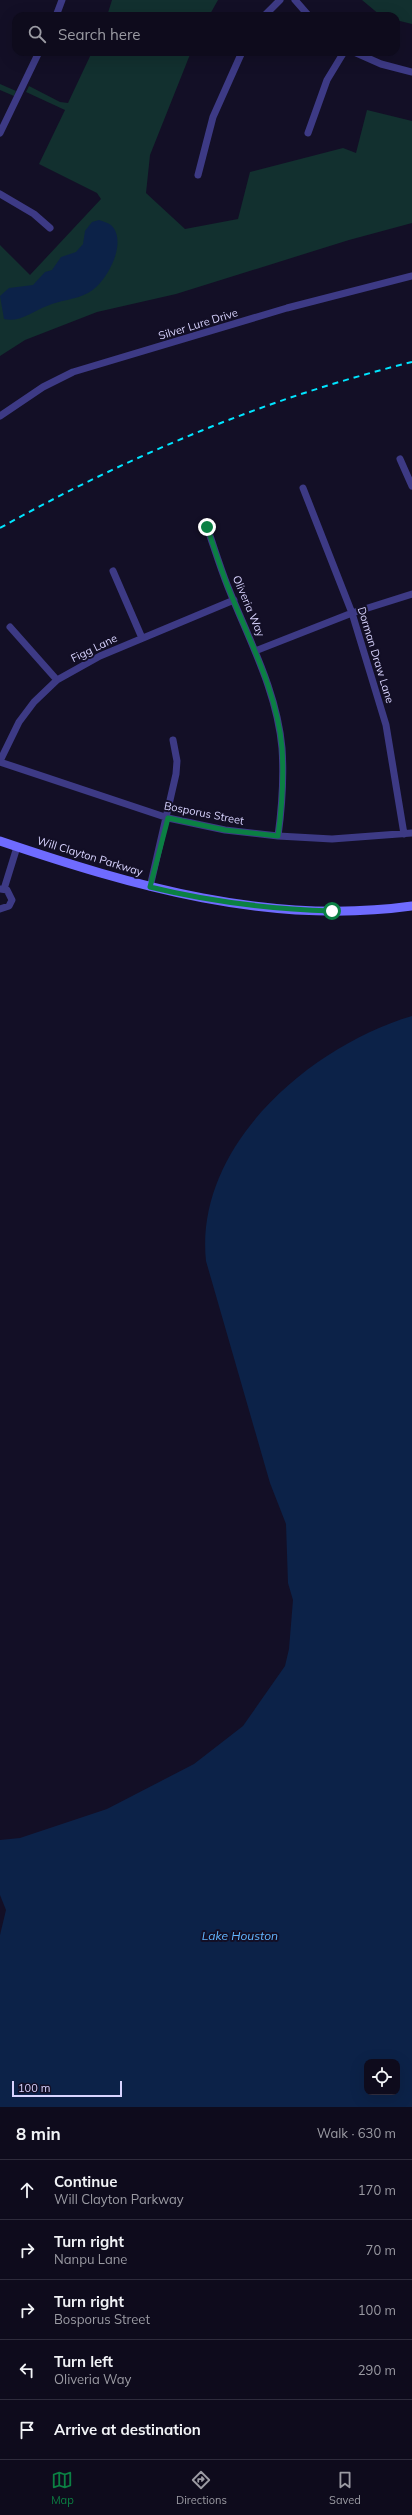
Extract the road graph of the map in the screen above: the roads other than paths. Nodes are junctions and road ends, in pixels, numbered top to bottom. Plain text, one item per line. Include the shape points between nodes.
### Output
1 (62, 0) edge
2 (280, 0) edge
3 (295, 0) edge
4 (58, 12) edge
5 (268, 12) edge
6 (306, 12) edge
7 (38, 56) edge
8 (240, 56) edge
9 (342, 56) edge
10 (363, 56) edge
11 (412, 72) edge
12 (0, 133) edge
13 (308, 133) dead end
14 (198, 174) dead end
15 (0, 194) edge
16 (50, 228) dead end
17 (412, 276) edge
18 (0, 416) edge
19 (400, 459) dead end
20 (412, 486) edge
21 (303, 488) dead end
22 (207, 527) dead end
23 (113, 571) dead end
24 (412, 594) edge
25 (234, 600) junction
26 (352, 613) junction
27 (10, 627) dead end
28 (142, 638) junction
29 (255, 651) junction
30 (57, 680) junction
31 (173, 740) dead end
32 (0, 761) edge
33 (168, 818) junction
34 (412, 833) edge
35 (404, 834) junction
36 (278, 836) junction
37 (0, 841) edge
38 (17, 847) junction
39 (150, 887) junction
40 (2, 889) edge
41 (412, 906) edge
42 (0, 909) edge

1 - 4 street
2 - 5 street
3 - 6 street
7 - 12 street
8 - 14 street via 213,118
9 - 13 street via 327,80
10 - 11 street via 381,64
15 - 16 street via 34,214
17 - 18 street, Silver Lure Drive via 287,308 78,370 43,387
19 - 20 street
21 - 26 street, Dorman Draw Lane
22 - 25 street, Oliveria Way
23 - 28 street
24 - 26 street
25 - 28 street, Figg Lane
25 - 29 street, Oliveria Way
26 - 29 street
26 - 35 street, Dorman Draw Lane via 386,725
27 - 30 street
28 - 30 street, Figg Lane via 82,665
29 - 36 street, Oliveria Way via 267,679 276,711 282,747 284,794
30 - 32 street, Figg Lane via 34,702 23,717
31 - 33 street via 177,761
32 - 33 street, Bosporus Street
33 - 36 street, Bosporus Street via 225,830
33 - 39 street
34 - 35 street, Bosporus Street
35 - 36 street, Bosporus Street via 332,839
37 - 38 street, Will Clayton Parkway
38 - 39 street, Will Clayton Parkway
38 - 40 street
39 - 41 street, Will Clayton Parkway via 207,900 288,910 363,910
40 - 42 street via 10,893 11,903

